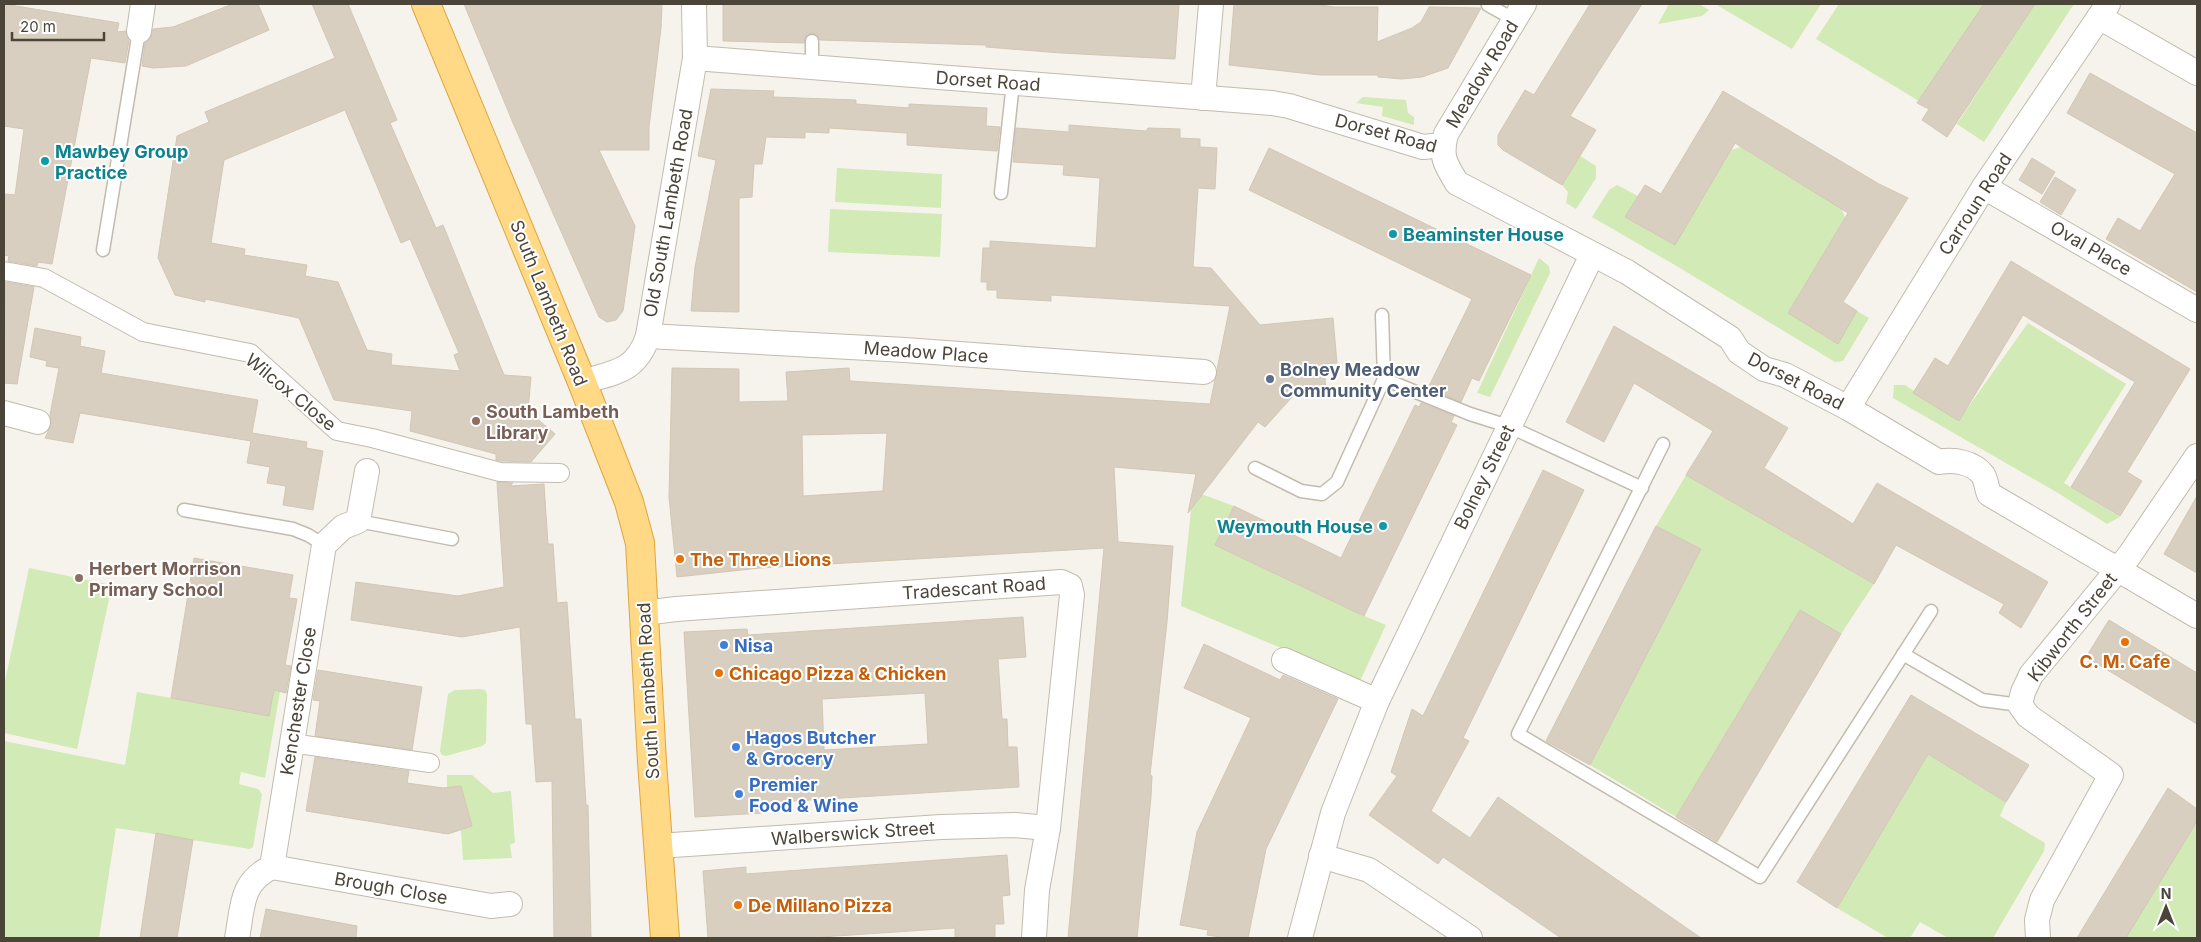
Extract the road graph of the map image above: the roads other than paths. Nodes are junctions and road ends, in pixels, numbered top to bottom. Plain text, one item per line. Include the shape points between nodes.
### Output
1 (142, 4) edge
2 (426, 4) edge
3 (694, 4) edge
4 (1211, 4) edge
5 (1488, 5) dead end
6 (2103, 10) edge
7 (1519, 12) edge
8 (139, 32) joint
9 (812, 41) dead end
10 (695, 58) junction
11 (812, 69) junction
12 (2197, 74) edge
13 (1013, 83) junction
14 (1203, 98) junction
15 (1443, 145) junction
16 (1984, 187) junction
17 (1001, 193) dead end
18 (103, 250) dead end
19 (1592, 255) junction
20 (4, 271) edge
21 (2197, 310) edge
22 (1382, 315) dead end
23 (648, 336) junction
24 (1204, 372) dead end
25 (1384, 379) junction
26 (582, 382) junction
27 (1848, 408) junction
28 (4, 413) edge
29 (38, 422) dead end
30 (1508, 426) junction
31 (1663, 444) dead end
32 (2197, 456) edge
33 (1255, 468) dead end
34 (367, 471) dead end
35 (560, 473) dead end
36 (1642, 488) junction
37 (184, 510) dead end
38 (358, 521) junction
39 (452, 539) dead end
40 (324, 544) junction
41 (2117, 570) junction
42 (1931, 611) dead end
43 (644, 613) junction
44 (2197, 616) edge
45 (1904, 654) junction
46 (1284, 660) dead end
47 (1377, 700) junction
48 (2020, 705) junction
49 (291, 744) junction
50 (430, 762) dead end
51 (1048, 828) junction
52 (658, 846) junction
53 (1321, 856) junction
54 (272, 868) junction
55 (510, 904) dead end
56 (1463, 936) edge
57 (237, 938) edge
58 (666, 938) edge
59 (1034, 938) edge
60 (1300, 938) edge
61 (2038, 938) edge

1 - 8 street
2 - 26 highway, South Lambeth Road
3 - 10 street, Old South Lambeth Road
4 - 14 street
5 - 7 lane
6 - 12 street
6 - 16 street, Carroun Road
7 - 15 street, Meadow Road via 1450,126
8 - 18 lane
9 - 11 lane
10 - 11 street, Dorset Road
10 - 23 street, Old South Lambeth Road
11 - 13 street, Dorset Road
13 - 14 street, Dorset Road
13 - 17 lane
14 - 15 street, Dorset Road via 1289,106 1423,147
15 - 19 street, Dorset Road via 1444,162 1457,183
16 - 21 street, Oval Place
16 - 27 street, Carroun Road
19 - 27 street, Dorset Road via 1627,272 1730,338 1739,352 1764,369 1785,374
19 - 30 street, Bolney Street
20 - 35 street, Wilcox Close via 44,278 143,332 250,353 337,431 500,472
22 - 25 lane
23 - 24 street, Meadow Place via 905,350
23 - 26 street, Old South Lambeth Road via 643,352 622,370
25 - 30 lane
25 - 33 lane via 1337,482 1322,494 1301,491
26 - 43 highway, South Lambeth Road via 629,502 640,543
27 - 41 street, Dorset Road via 1939,462 1961,461 1982,475 1989,494
28 - 29 street
30 - 36 lane
30 - 47 street, Bolney Street
31 - 36 lane
32 - 41 street, Kibworth Street
34 - 38 street
36 - 45 lane via 1518,734 1760,877
37 - 40 lane via 293,529
38 - 39 lane
38 - 40 street via 343,527
40 - 49 street, Kenchester Close
41 - 44 street, Dorset Road
41 - 48 street, Kibworth Street via 2031,675 2022,692
42 - 45 lane
43 - 51 street, Tradescant Road via 1061,582 1070,586 1072,595
43 - 52 highway, South Lambeth Road
45 - 48 lane via 1982,700
46 - 47 street
47 - 53 street, Bolney Street via 1333,813
48 - 61 street via 2028,716 2111,776 2042,900 2037,920
49 - 50 street
49 - 54 street, Kenchester Close
51 - 52 street, Walberswick Street via 1015,825 941,827
51 - 59 street, Tradescant Road via 1037,890
52 - 58 highway, South Lambeth Road
53 - 56 street via 1369,870
53 - 60 street, Bolney Street
54 - 55 street, Brough Close via 491,906
54 - 57 street via 252,880 246,893

